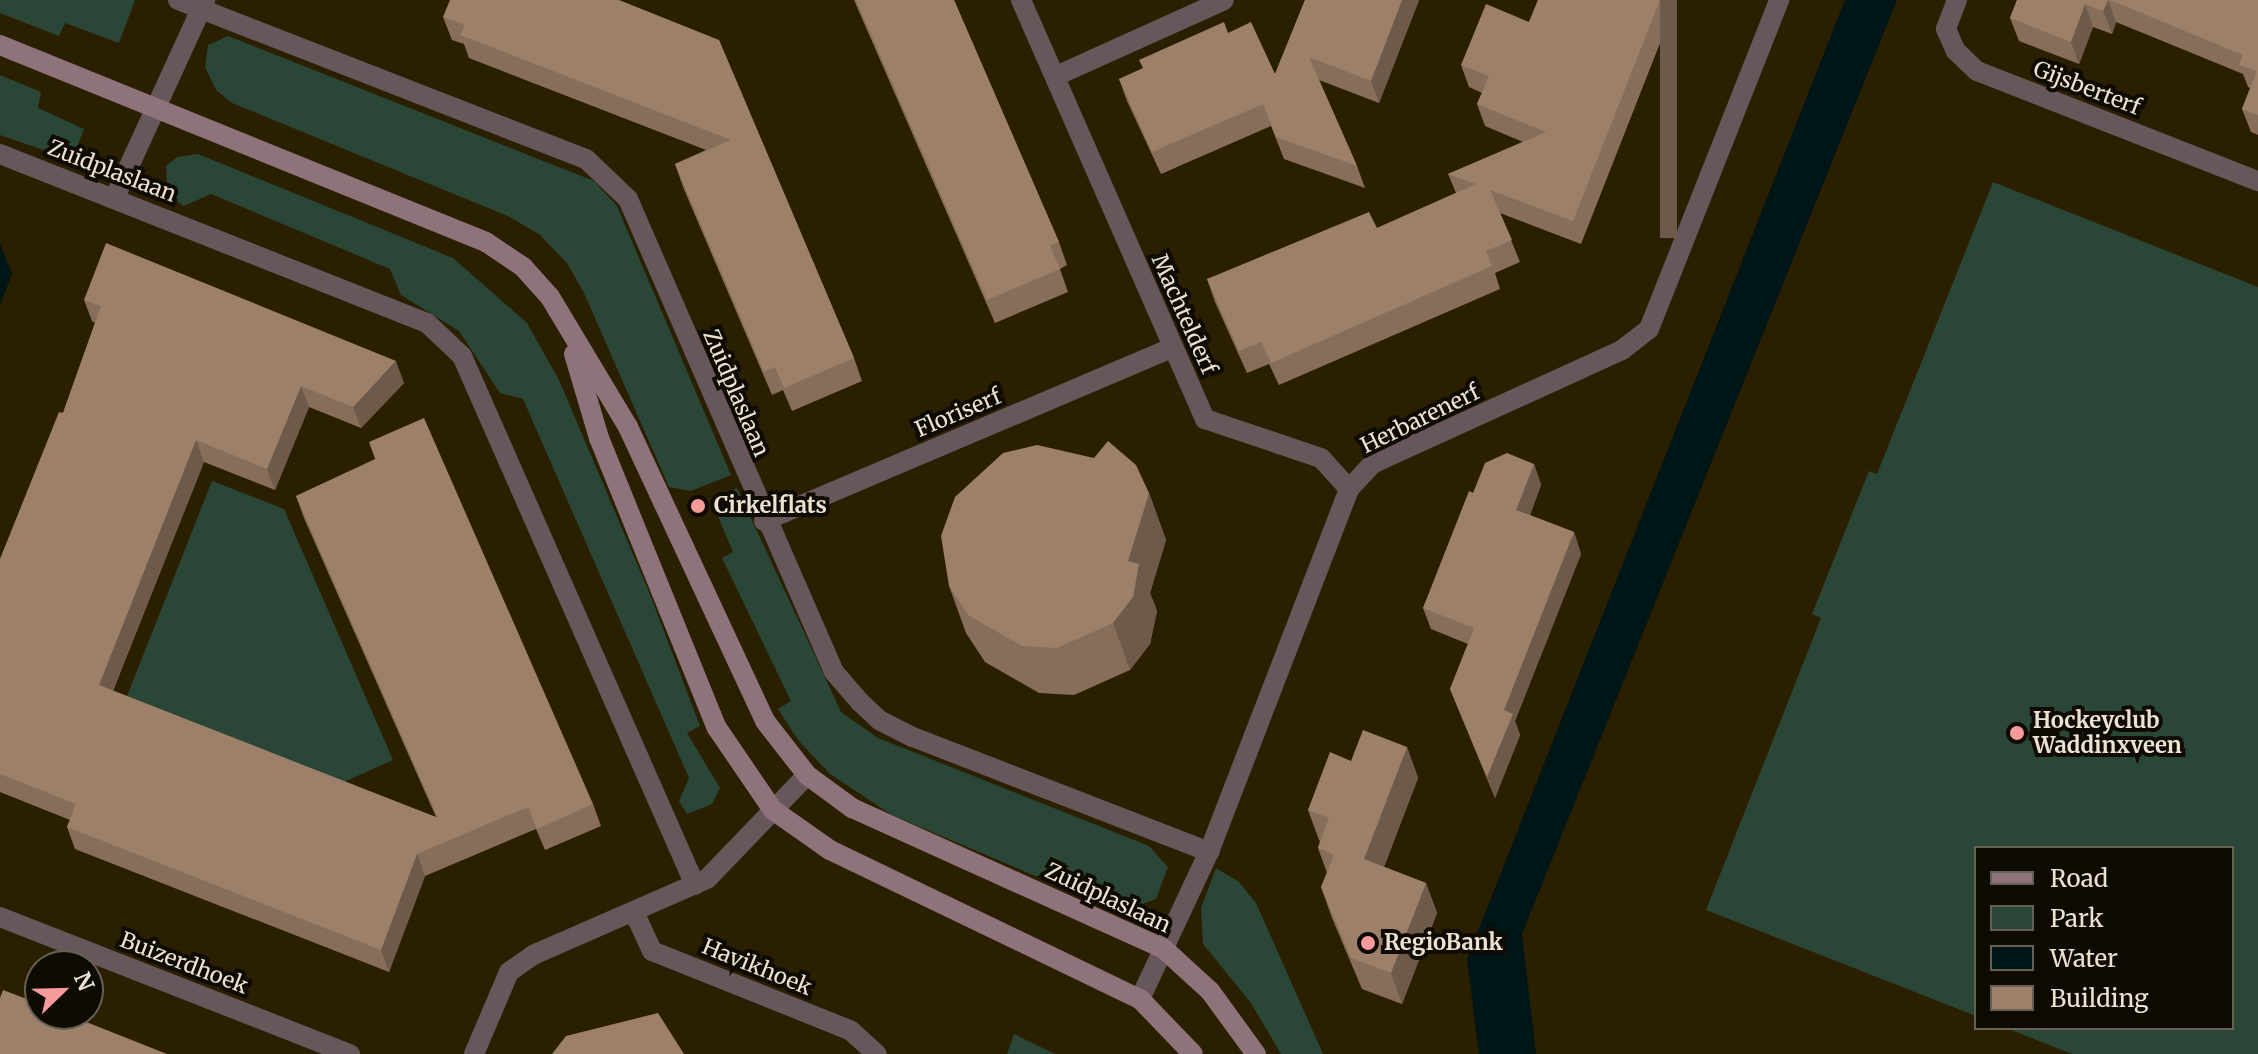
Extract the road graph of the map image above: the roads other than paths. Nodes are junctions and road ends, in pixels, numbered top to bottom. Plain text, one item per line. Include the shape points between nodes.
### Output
1 (178, 0) edge
2 (1021, 0) edge
3 (1224, 0) edge
4 (1779, 0) edge
5 (1957, 0) edge
6 (203, 5) edge
7 (0, 45) edge
8 (1056, 76) junction
9 (160, 108) junction
10 (0, 154) edge
11 (2258, 181) edge
12 (115, 197) junction
13 (566, 327) junction
14 (1171, 348) junction
15 (1349, 489) junction
16 (764, 521) junction
17 (807, 775) junction
18 (773, 810) junction
19 (1209, 852) junction
20 (695, 885) junction
21 (634, 912) junction
22 (0, 917) edge
23 (1164, 949) junction
24 (1140, 999) junction
25 (350, 1054) edge
26 (474, 1054) edge
27 (877, 1054) edge
28 (1193, 1054) edge
29 (1256, 1054) edge

1 - 6 street, Zuidplaslaan
2 - 8 street, Machtelderf
3 - 8 street
4 - 15 street, Herbarenerf via 1649,329 1622,350 1372,464
5 - 11 street, Gijsberterf via 1946,29 1956,51 1977,71
6 - 9 street
6 - 16 street, Zuidplaslaan via 586,159 628,199
7 - 9 street, Zuidplaslaan
8 - 14 street, Machtelderf
9 - 12 street
9 - 13 street, Zuidplaslaan via 486,242 523,267 550,297
10 - 12 street, Zuidplaslaan
12 - 20 street, Zuidplaslaan via 427,323 462,356
13 - 17 street, Zuidplaslaan via 628,427 765,721
13 - 18 street, Zuidplaslaan via 599,438 717,728
14 - 15 street, Machtelderf via 1205,419 1321,458
14 - 16 street, Floriserf
15 - 19 street, Herbarenerf
16 - 19 street, Zuidplaslaan via 834,672 879,720
17 - 18 street
17 - 23 street, Zuidplaslaan via 852,808
18 - 20 street
18 - 24 street, Zuidplaslaan via 830,850
19 - 23 street, Herbarenerf
20 - 21 street
21 - 26 street via 533,955 509,972
21 - 27 street, Havikhoek via 652,951 850,1030
22 - 25 street, Buizerdhoek
23 - 24 street, Herbarenerf
23 - 29 street, Zuidplaslaan via 1210,991
24 - 28 street, Zuidplaslaan

